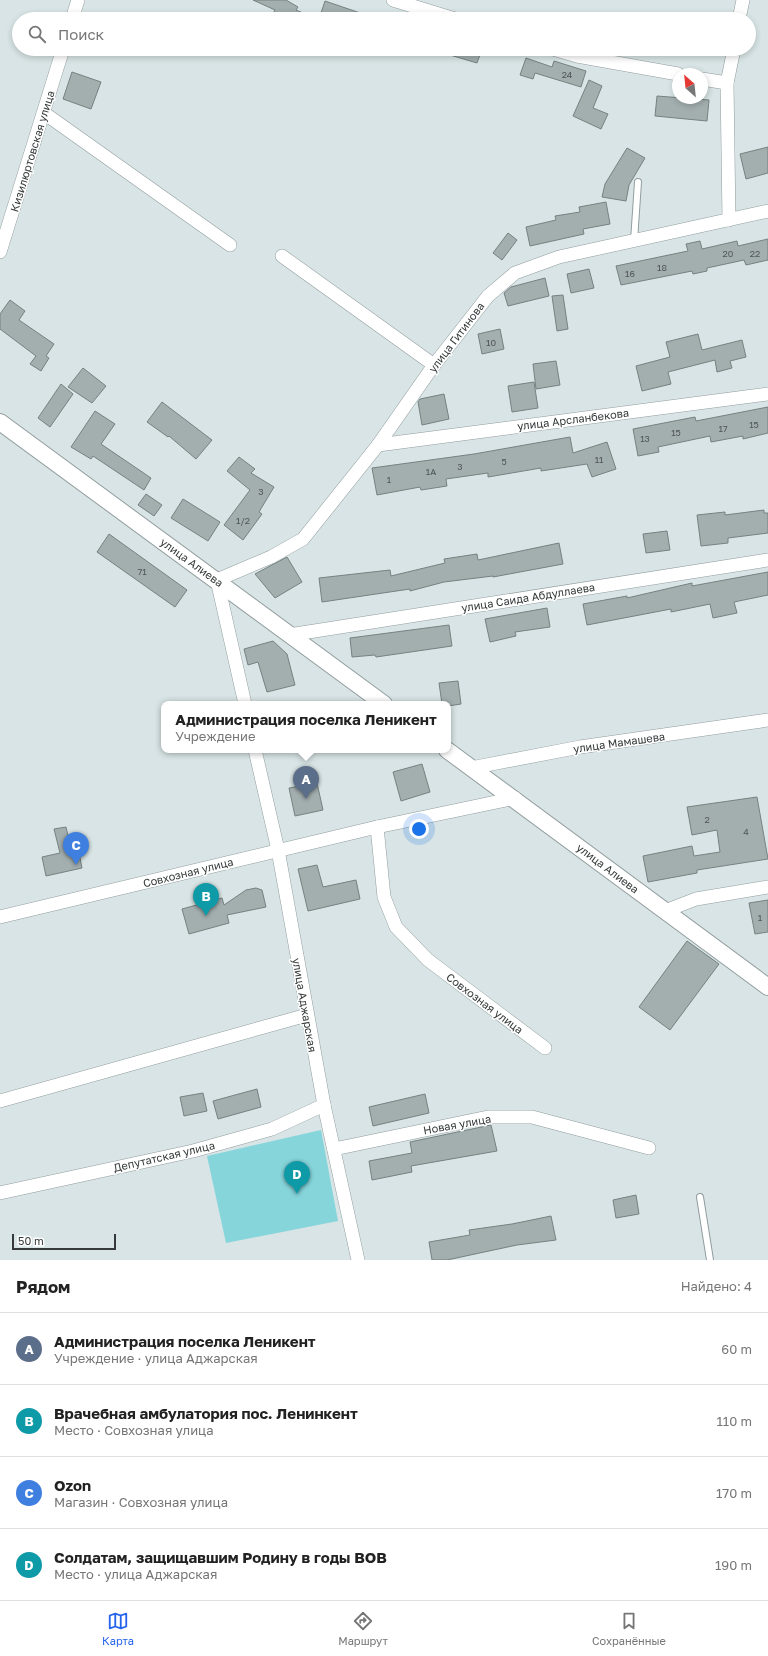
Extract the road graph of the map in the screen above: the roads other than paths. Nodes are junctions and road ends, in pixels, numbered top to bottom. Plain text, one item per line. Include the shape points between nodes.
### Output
1 (78, 0) edge
2 (393, 0) edge
3 (743, 0) edge
4 (74, 12) edge
5 (432, 12) edge
6 (740, 12) edge
7 (61, 56) edge
8 (577, 56) edge
9 (733, 56) edge
10 (672, 73) edge
11 (708, 80) edge
12 (727, 83) junction
13 (44, 113) junction
14 (638, 182) dead end
15 (768, 211) edge
16 (729, 220) junction
17 (634, 241) junction
18 (230, 245) dead end
19 (0, 252) edge
20 (282, 256) dead end
21 (434, 365) junction
22 (768, 394) edge
23 (0, 422) edge
24 (378, 445) junction
25 (768, 560) edge
26 (217, 580) junction
27 (289, 635) junction
28 (244, 701) edge
29 (380, 701) edge
30 (768, 720) edge
31 (256, 753) edge
32 (451, 753) edge
33 (471, 768) junction
34 (514, 798) junction
35 (376, 827) junction
36 (278, 850) junction
37 (768, 887) edge
38 (665, 911) junction
39 (0, 917) edge
40 (768, 987) edge
41 (306, 1015) junction
42 (545, 1048) dead end
43 (0, 1101) edge
44 (324, 1105) junction
45 (649, 1148) dead end
46 (334, 1149) junction
47 (0, 1193) edge
48 (700, 1197) dead end
49 (358, 1260) edge
50 (710, 1260) edge

1 - 4 street
2 - 5 street
3 - 6 street
7 - 13 street, Кизилюртовская улица
8 - 10 street
9 - 12 street
11 - 12 street
12 - 16 street
13 - 18 street
13 - 19 street, Кизилюртовская улица
14 - 17 lane
15 - 16 street, улица Гитинова
16 - 17 street, улица Гитинова
17 - 21 street, улица Гитинова via 559,257 515,273 488,296
20 - 21 street
21 - 24 street, улица Гитинова
22 - 24 street, улица Арсланбекова
23 - 26 street, улица Алиева
24 - 26 street, улица Гитинова via 303,539 271,557
25 - 27 street, улица Саида Абдуллаева
26 - 27 street, улица Алиева
26 - 28 street
27 - 29 street, улица Алиева
30 - 33 street, улица Мамашева via 580,747
31 - 36 street, улица Аджарская
32 - 33 street, улица Алиева
33 - 34 street, улица Алиева
34 - 35 street, Совхозная улица
34 - 38 street, улица Алиева
35 - 36 street, Совхозная улица
35 - 42 street, Совхозная улица via 384,897 396,927 428,960
36 - 39 street, Совхозная улица
36 - 41 street, улица Аджарская
37 - 38 street via 696,899
38 - 40 street, улица Алиева
41 - 43 street
41 - 44 street, улица Аджарская
44 - 46 street, улица Аджарская
44 - 47 street, Депутатская улица via 272,1129 193,1151
45 - 46 street, Новая улица via 532,1117 488,1117
46 - 49 street, улица Аджарская
48 - 50 lane

